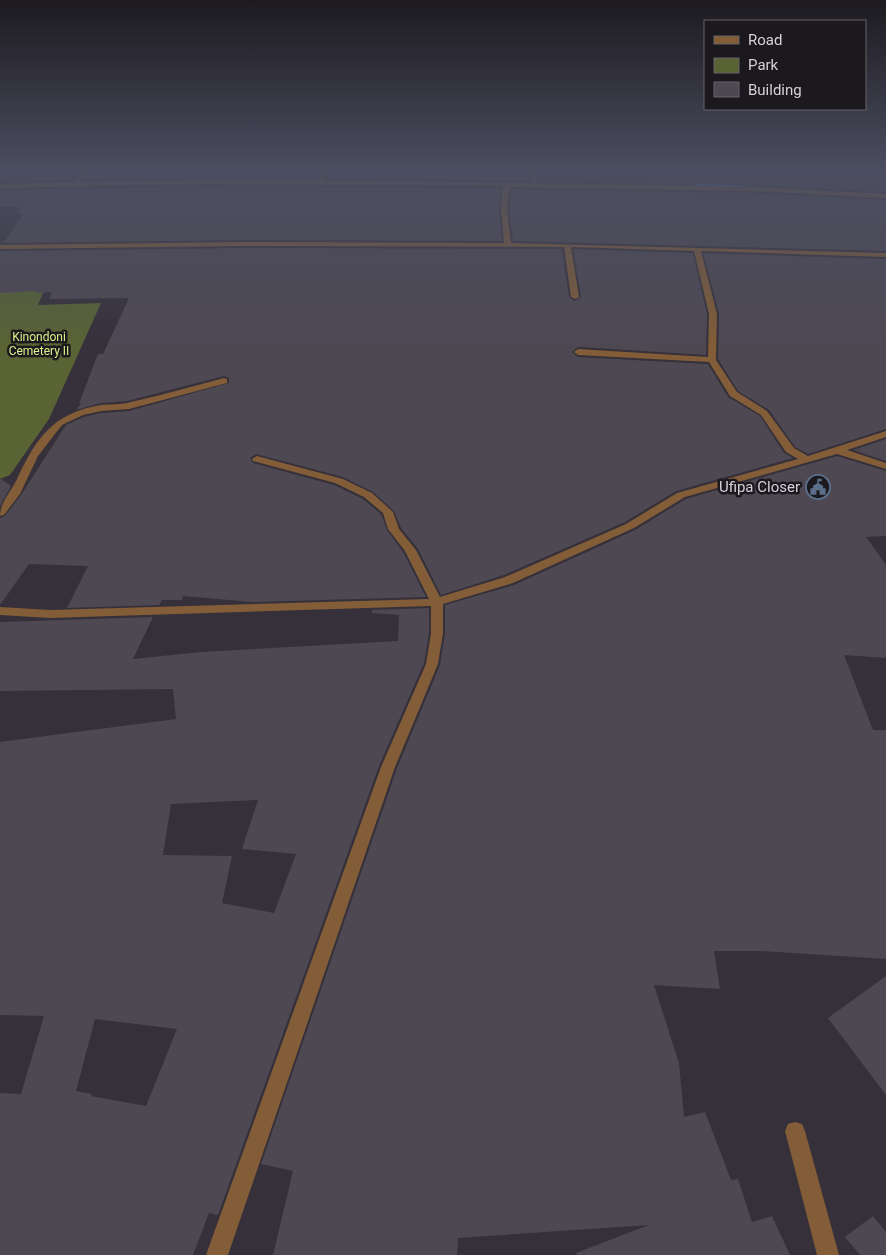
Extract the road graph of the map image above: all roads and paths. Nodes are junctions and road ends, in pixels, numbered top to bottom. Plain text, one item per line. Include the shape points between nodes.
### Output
1 (506, 230) edge
2 (508, 246) junction
3 (567, 246) junction
4 (0, 247) edge
5 (696, 250) junction
6 (886, 255) edge
7 (575, 298) dead end
8 (578, 352) dead end
9 (712, 360) junction
10 (224, 382) dead end
11 (886, 434) edge
12 (836, 450) junction
13 (257, 459) dead end
14 (807, 460) junction
15 (886, 466) edge
16 (0, 513) edge
17 (437, 602) junction
18 (0, 611) edge
19 (795, 1131) dead end
20 (217, 1255) edge
21 (828, 1255) edge

1 - 2 street
2 - 3 street
2 - 4 street via 244,244
3 - 5 street
3 - 7 street
5 - 6 street
5 - 9 street via 713,314
8 - 9 street
9 - 14 street via 733,394 764,413 790,450
10 - 16 street via 129,406 80,413 59,423 33,455 15,494
11 - 12 street
12 - 14 street
12 - 15 street
13 - 17 street via 338,481 368,495 388,512 394,529 410,550
14 - 17 street via 681,495 630,526 518,576
17 - 18 street via 50,614
17 - 20 street via 432,664 388,767
19 - 21 street

